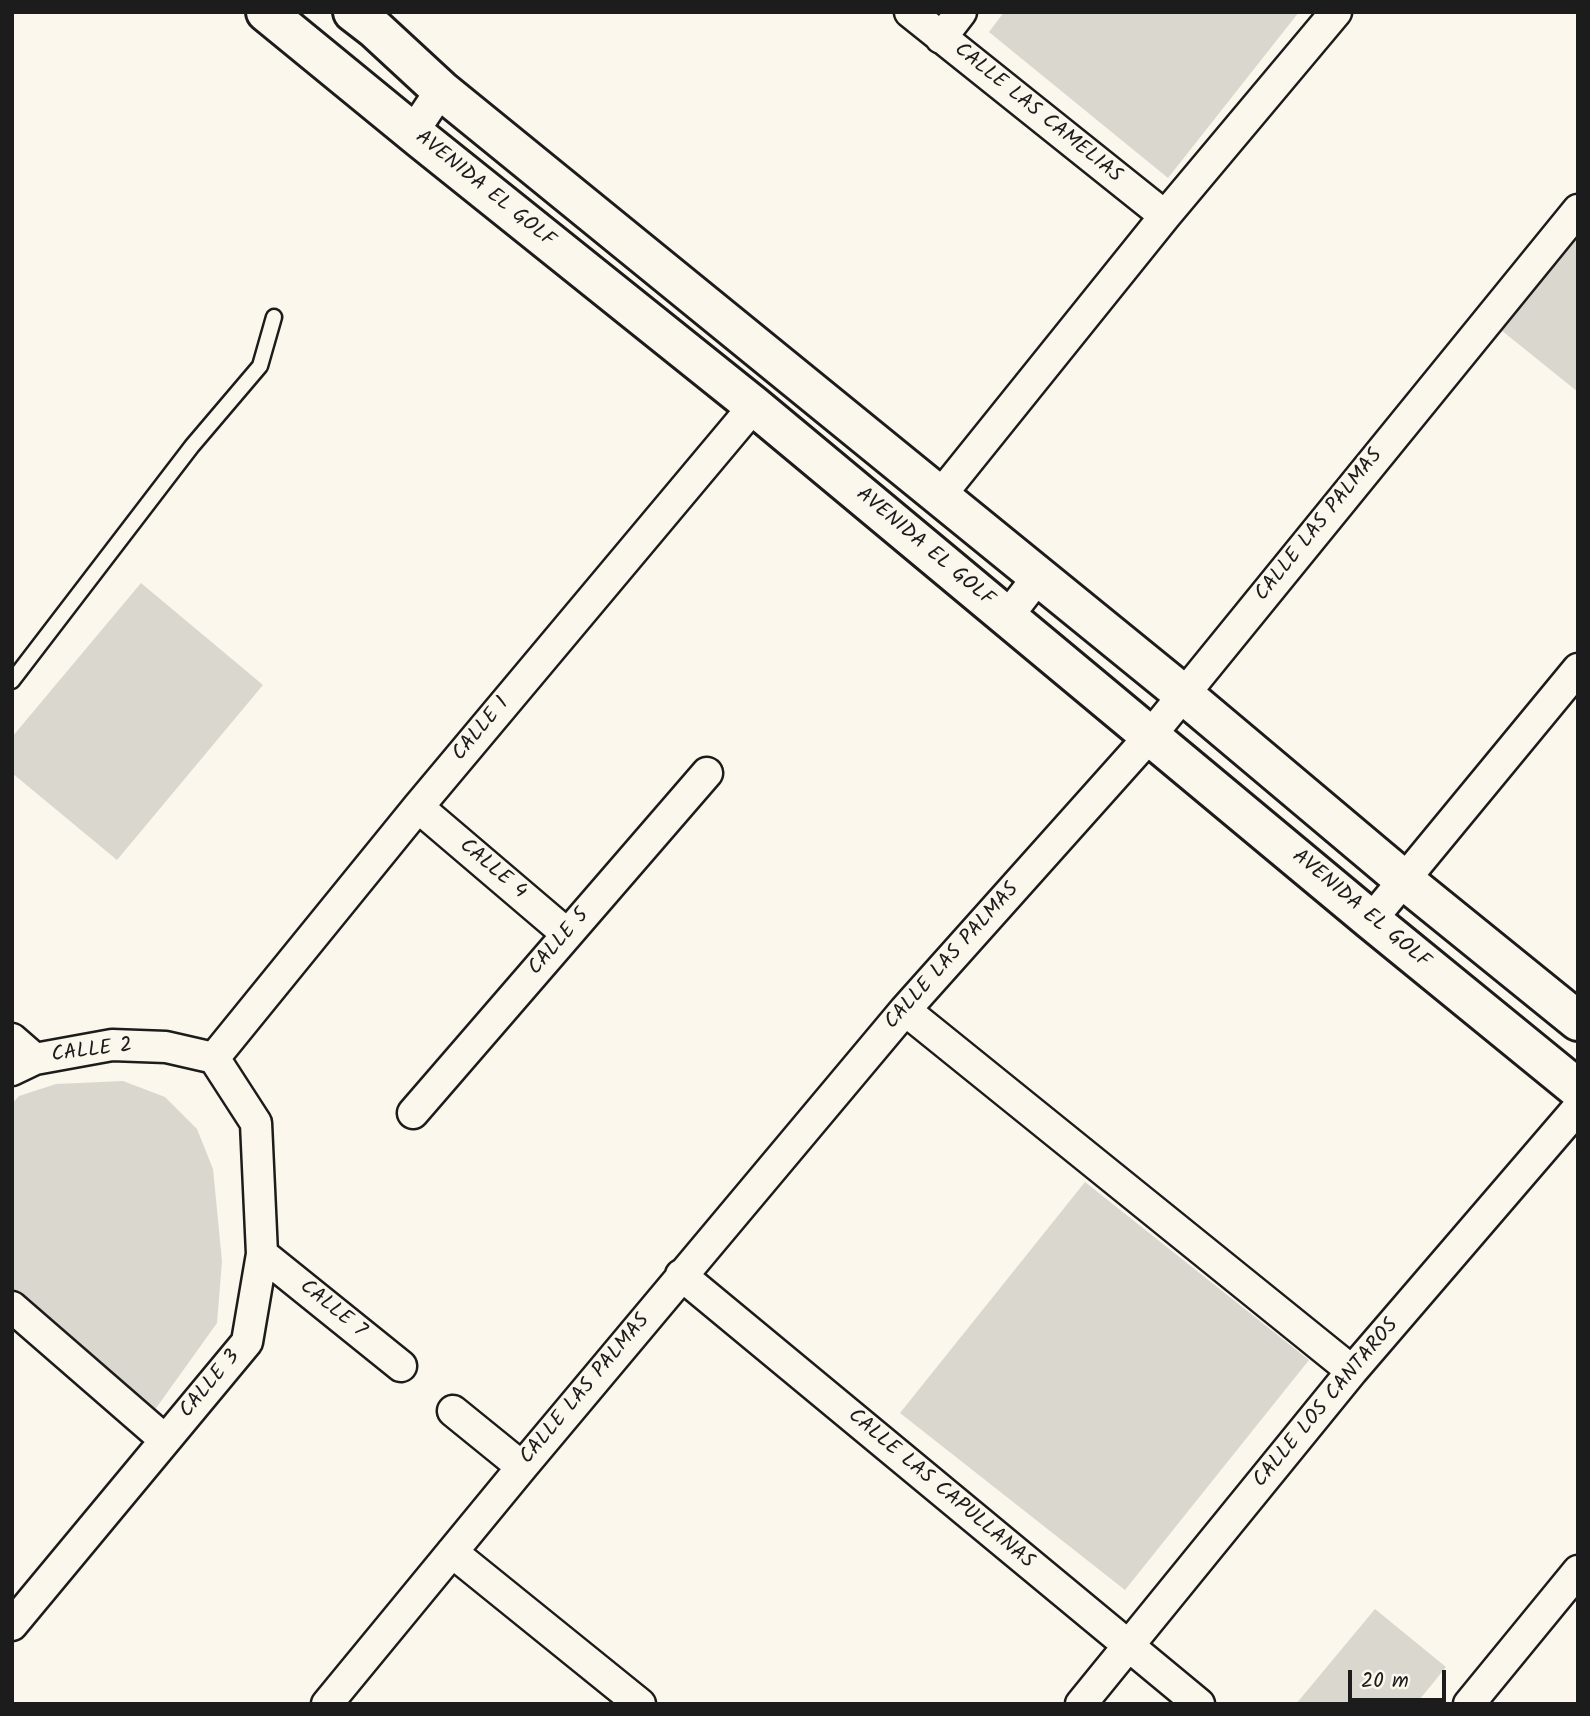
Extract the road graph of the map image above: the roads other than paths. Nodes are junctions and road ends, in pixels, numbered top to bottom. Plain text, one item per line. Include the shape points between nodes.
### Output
1 (266, 12) edge
2 (909, 12) edge
3 (961, 12) edge
4 (1336, 12) edge
5 (372, 18) edge
6 (941, 38) junction
7 (441, 90) junction
8 (413, 132) junction
9 (1578, 210) edge
10 (1165, 216) junction
11 (274, 317) dead end
12 (754, 406) junction
13 (939, 496) junction
14 (1038, 577) junction
15 (1007, 617) junction
16 (1578, 669) edge
17 (12, 681) edge
18 (1183, 694) junction
19 (1150, 736) junction
20 (707, 773) dead end
21 (418, 807) junction
22 (1405, 880) junction
23 (1371, 920) junction
24 (567, 934) junction
25 (905, 1010) junction
26 (1578, 1021) edge
27 (12, 1039) edge
28 (214, 1058) junction
29 (24, 1064) edge
30 (1578, 1089) edge
31 (1578, 1108) edge
32 (414, 1113) dead end
33 (262, 1254) junction
34 (681, 1275) junction
35 (12, 1307) edge
36 (401, 1366) dead end
37 (1352, 1371) junction
38 (453, 1411) dead end
39 (165, 1440) junction
40 (522, 1467) junction
41 (452, 1552) junction
42 (1578, 1572) edge
43 (12, 1625) edge
44 (1129, 1647) junction
45 (327, 1704) edge
46 (640, 1704) edge
47 (1081, 1704) edge
48 (1199, 1704) edge
49 (1469, 1704) edge

1 - 8 main road, AVENIDA EL GOLF
2 - 6 street, CALLE LAS CAMELIAS
3 - 6 street
4 - 10 street
5 - 7 main road
6 - 10 street, CALLE LAS CAMELIAS
7 - 8 street
7 - 13 main road
8 - 12 main road, AVENIDA EL GOLF
9 - 18 street, CALLE LAS PALMAS
10 - 13 street
11 - 17 lane via 260,366 192,446
12 - 15 main road, AVENIDA EL GOLF
12 - 21 street, CALLE 1
13 - 14 main road
14 - 15 street
14 - 18 main road
15 - 19 main road, AVENIDA EL GOLF
16 - 22 street
18 - 19 street, CALLE LAS PALMAS
18 - 22 main road
19 - 23 main road, AVENIDA EL GOLF
19 - 25 street, CALLE LAS PALMAS
20 - 24 street, CALLE 5
21 - 24 street, CALLE 4
21 - 28 street, CALLE 1
22 - 23 street
22 - 26 main road
23 - 30 main road, AVENIDA EL GOLF
24 - 32 street, CALLE 5
25 - 34 street, CALLE LAS PALMAS
25 - 37 street
27 - 29 street
28 - 29 street, CALLE 2 via 166,1047 112,1045
28 - 33 street, CALLE 3 via 256,1123
31 - 37 street, CALLE LOS CANTAROS
33 - 36 street, CALLE 7
33 - 39 street, CALLE 3 via 247,1342
34 - 40 street, CALLE LAS PALMAS
34 - 44 street, CALLE LAS CAPULLANAS
35 - 39 street
37 - 44 street, CALLE LOS CANTAROS
38 - 40 street
39 - 43 street, CALLE 3
40 - 41 street, CALLE LAS PALMAS
41 - 45 street, CALLE LAS PALMAS
41 - 46 street
42 - 49 street
44 - 47 street, CALLE LOS CANTAROS
44 - 48 street, CALLE LAS CAPULLANAS

